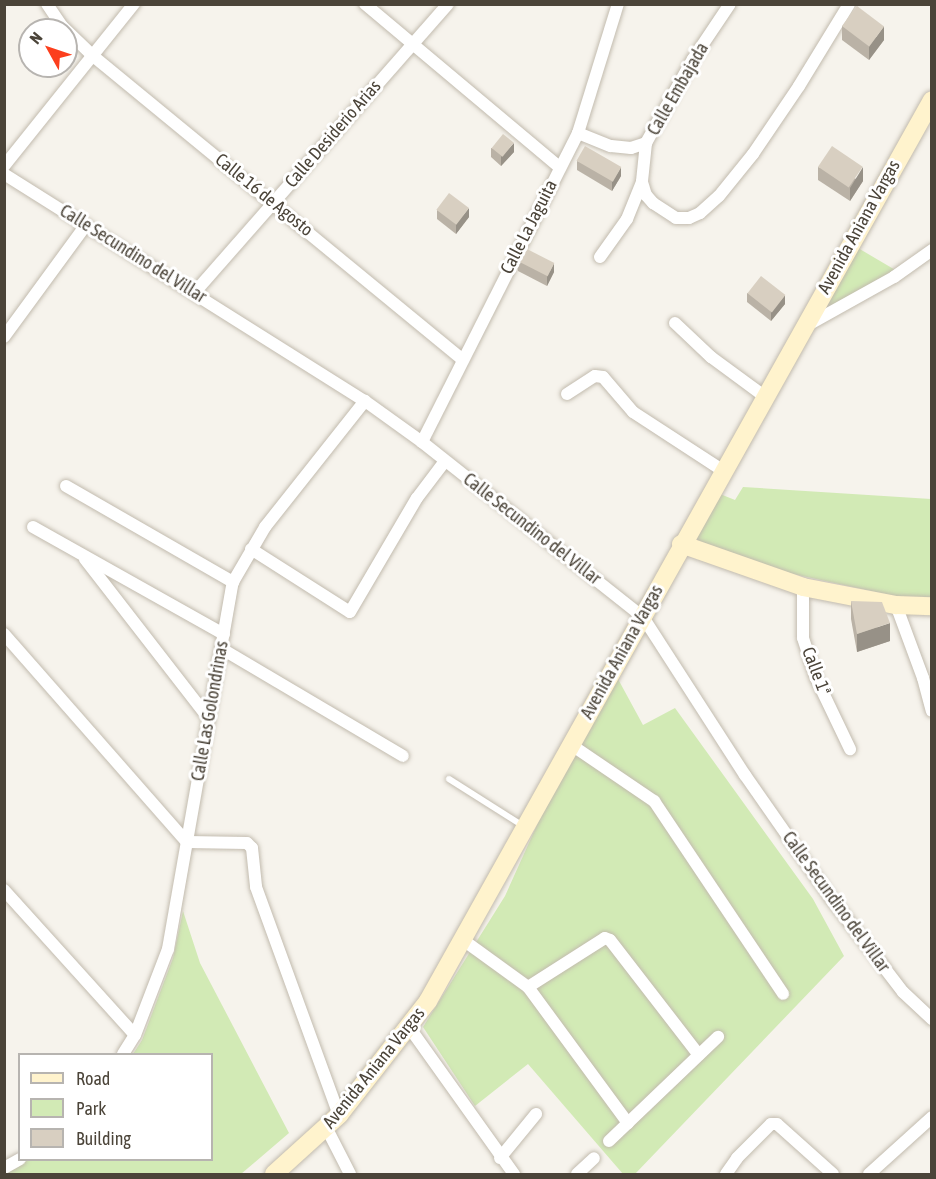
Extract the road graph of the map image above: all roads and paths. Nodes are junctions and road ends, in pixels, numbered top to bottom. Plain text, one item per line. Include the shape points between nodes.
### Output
1 (47, 4) edge
2 (134, 4) edge
3 (365, 4) edge
4 (448, 4) edge
5 (618, 4) edge
6 (730, 4) edge
7 (849, 4) edge
8 (412, 45) junction
9 (93, 56) junction
10 (932, 100) edge
11 (578, 133) junction
12 (646, 143) junction
13 (4, 166) edge
14 (559, 167) junction
15 (4, 174) edge
16 (642, 182) junction
17 (273, 202) junction
18 (86, 225) junction
19 (932, 250) edge
20 (600, 257) dead end
21 (195, 292) junction
22 (675, 323) dead end
23 (803, 328) junction
24 (4, 337) edge
25 (462, 359) junction
26 (567, 394) dead end
27 (764, 396) junction
28 (365, 401) junction
29 (422, 442) junction
30 (445, 461) junction
31 (722, 470) junction
32 (66, 486) dead end
33 (33, 527) dead end
34 (681, 544) junction
35 (251, 549) junction
36 (81, 554) junction
37 (233, 582) junction
38 (803, 587) junction
39 (896, 605) junction
40 (932, 606) edge
41 (643, 617) junction
42 (4, 634) edge
43 (224, 634) junction
44 (222, 649) junction
45 (927, 678) edge
46 (932, 711) edge
47 (209, 719) junction
48 (570, 744) junction
49 (850, 749) dead end
50 (404, 756) dead end
51 (449, 779) dead end
52 (525, 827) junction
53 (187, 842) junction
54 (4, 890) edge
55 (463, 940) junction
56 (528, 987) junction
57 (783, 994) dead end
58 (932, 1019) edge
59 (409, 1028) junction
60 (135, 1035) junction
61 (718, 1037) dead end
62 (124, 1053) edge
63 (699, 1055) junction
64 (536, 1114) dead end
65 (932, 1117) edge
66 (333, 1121) junction
67 (628, 1123) junction
68 (609, 1141) dead end
69 (500, 1158) junction
70 (594, 1158) dead end
71 (18, 1160) edge
72 (4, 1168) edge
73 (274, 1174) edge
74 (351, 1174) edge
75 (514, 1174) edge
76 (578, 1174) edge
77 (726, 1174) edge
78 (833, 1174) edge
79 (869, 1174) edge

1 - 9 street, Calle 16 de Agosto via 62,26
2 - 9 street
3 - 8 street
4 - 8 street, Calle Desiderio Arias
5 - 11 street, Calle La Jaguita
6 - 12 street, Calle Embajada via 693,59
7 - 16 street via 753,154 700,213 676,218 653,203
8 - 14 street
8 - 17 street, Calle Desiderio Arias
9 - 13 street
9 - 17 street, Calle 16 de Agosto
10 - 23 main road, Avenida Aniana Vargas
11 - 12 street, Calle Embajada via 611,146 631,148
11 - 14 street, Calle La Jaguita
12 - 16 street
14 - 25 street, Calle La Jaguita
15 - 18 street, Calle Secundino del Villar
16 - 20 street via 627,219
17 - 21 street, Calle Desiderio Arias
17 - 25 street, Calle 16 de Agosto
18 - 21 street, Calle Secundino del Villar
18 - 24 street
19 - 23 street via 894,277
21 - 28 street, Calle Secundino del Villar
22 - 27 street via 711,357
23 - 27 main road, Avenida Aniana Vargas
25 - 29 street, Calle La Jaguita
26 - 31 street via 595,376 603,377 633,412
27 - 31 main road, Avenida Aniana Vargas
28 - 29 street, Calle Secundino del Villar
28 - 35 street, Calle Las Golondrinas
29 - 30 street, Calle Secundino del Villar
30 - 35 street via 417,498 350,612
30 - 41 street, Calle Secundino del Villar
31 - 34 main road, Avenida Aniana Vargas
32 - 37 street
33 - 36 street
34 - 38 main road
34 - 41 main road, Avenida Aniana Vargas
35 - 37 street, Calle Las Golondrinas
36 - 43 street
36 - 47 street
37 - 43 street, Calle Las Golondrinas
38 - 39 main road
38 - 49 street, Calle 1ª via 803,638 816,678
39 - 40 main road
39 - 45 street
41 - 48 main road, Avenida Aniana Vargas
41 - 58 street, Calle Secundino del Villar via 830,897 903,992
42 - 53 street
43 - 44 street, Calle Las Golondrinas
44 - 47 street, Calle Las Golondrinas
44 - 50 street
45 - 46 street
47 - 53 street, Calle Las Golondrinas
48 - 52 main road, Avenida Aniana Vargas
48 - 57 street via 654,801
51 - 52 lane
52 - 55 main road, Avenida Aniana Vargas
53 - 60 street, Calle Las Golondrinas via 168,949
53 - 66 street via 247,843 255,853 256,887
54 - 60 street
55 - 56 street
55 - 59 main road, Avenida Aniana Vargas
56 - 63 street via 605,938
56 - 67 street
59 - 66 main road, Avenida Aniana Vargas
59 - 69 street
60 - 62 street, Calle Las Golondrinas
61 - 63 street
63 - 67 street
64 - 69 street
65 - 79 street
66 - 73 main road, Avenida Aniana Vargas
66 - 74 street
67 - 68 street
69 - 75 street
70 - 76 street
71 - 72 street
77 - 78 street via 771,1124 777,1124

